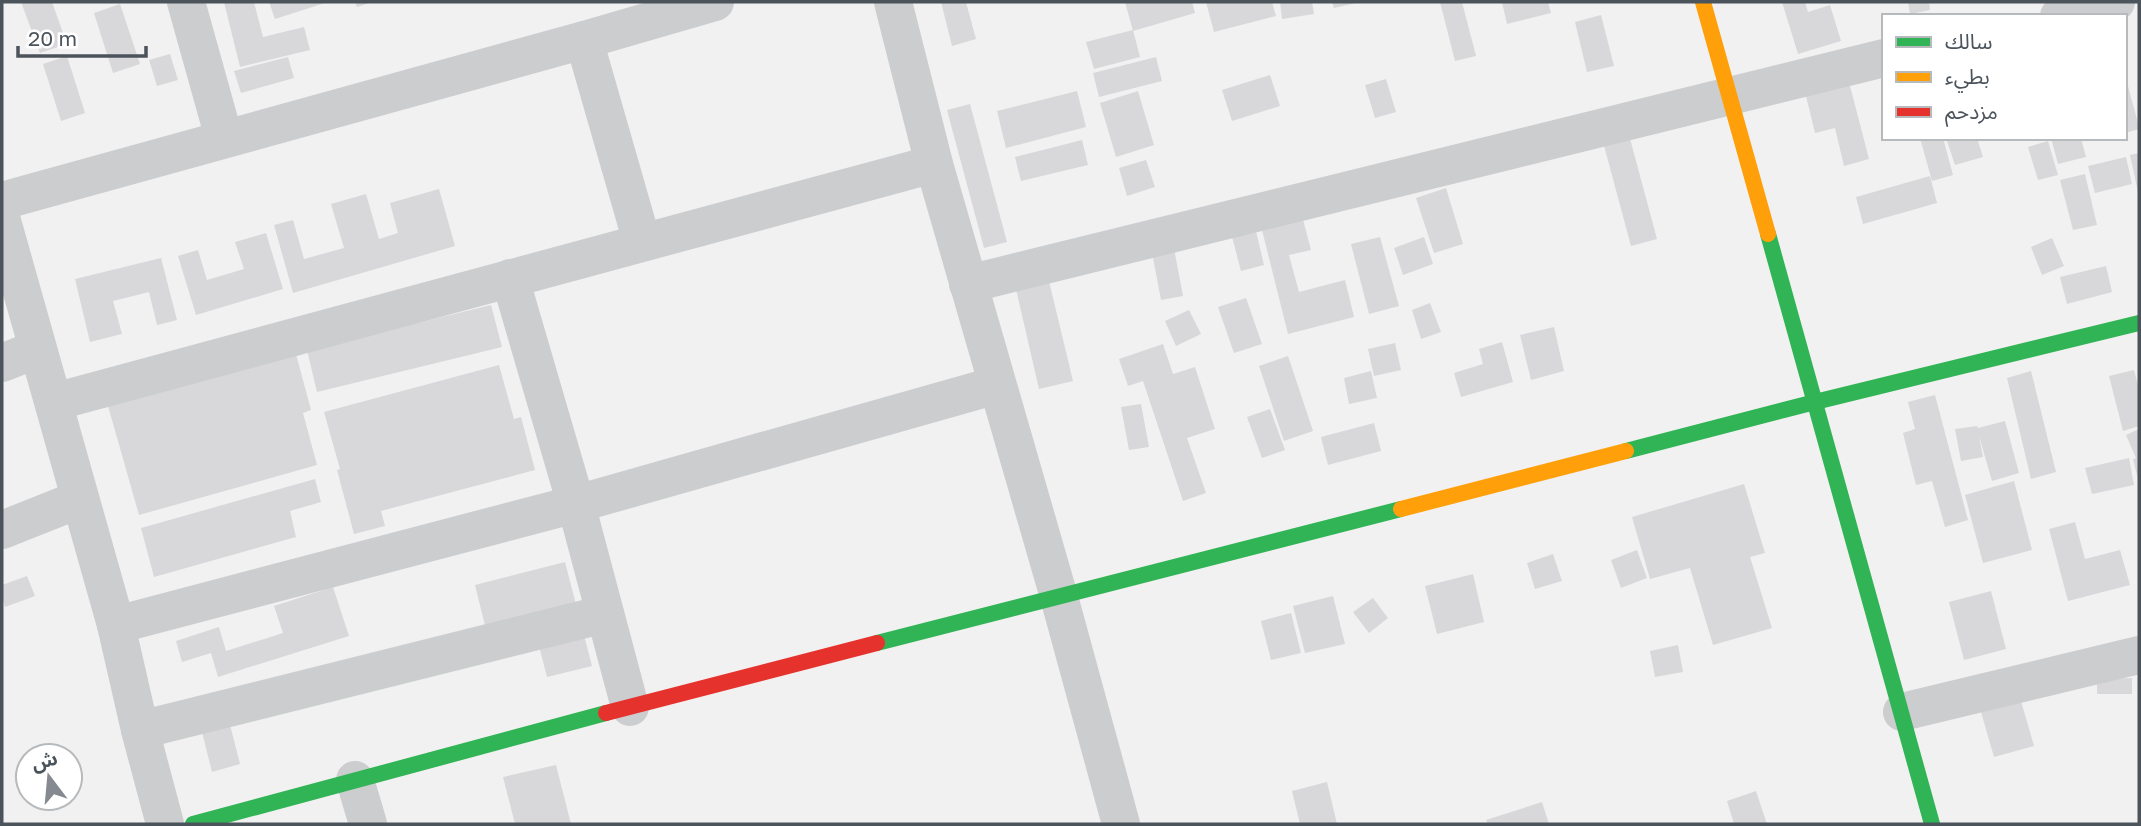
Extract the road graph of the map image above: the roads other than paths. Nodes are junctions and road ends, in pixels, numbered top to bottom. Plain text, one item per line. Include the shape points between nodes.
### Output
1 (186, 2) edge
2 (715, 2) edge
3 (893, 2) edge
4 (1703, 2) edge
5 (2116, 2) edge
6 (2067, 14) edge
7 (584, 40) junction
8 (1882, 58) edge
9 (1728, 96) junction
10 (224, 138) junction
11 (934, 164) junction
12 (2, 201) edge
13 (2, 221) edge
14 (642, 242) junction
15 (510, 278) junction
16 (968, 284) junction
17 (2139, 323) edge
18 (37, 349) junction
19 (2, 363) edge
20 (997, 385) junction
21 (54, 401) junction
22 (1815, 402) junction
23 (80, 499) junction
24 (576, 504) junction
25 (2, 530) edge
26 (1059, 597) junction
27 (605, 614) junction
28 (116, 625) junction
29 (2139, 655) edge
30 (630, 707) junction
31 (1902, 712) junction
32 (140, 730) junction
33 (355, 780) junction
34 (165, 824) edge
35 (194, 824) edge
36 (368, 824) edge
37 (1121, 824) edge
38 (1931, 824) edge

1 - 10 street
2 - 7 street
3 - 11 street
4 - 9 street
5 - 6 street
7 - 10 street
7 - 14 street
8 - 9 street
9 - 16 street
9 - 22 street
10 - 12 street
11 - 14 street
11 - 16 street
13 - 18 street
14 - 15 street
15 - 21 street
15 - 24 street
16 - 20 street
17 - 22 street
18 - 19 street
18 - 21 street
20 - 24 street
20 - 26 street
21 - 23 street
22 - 26 street
22 - 31 street
23 - 25 street
23 - 28 street
24 - 27 street
24 - 28 street
26 - 30 street
26 - 37 street
27 - 30 street
27 - 32 street
28 - 32 street
29 - 31 street
30 - 33 street
31 - 38 street
32 - 34 street
33 - 35 street
33 - 36 street

